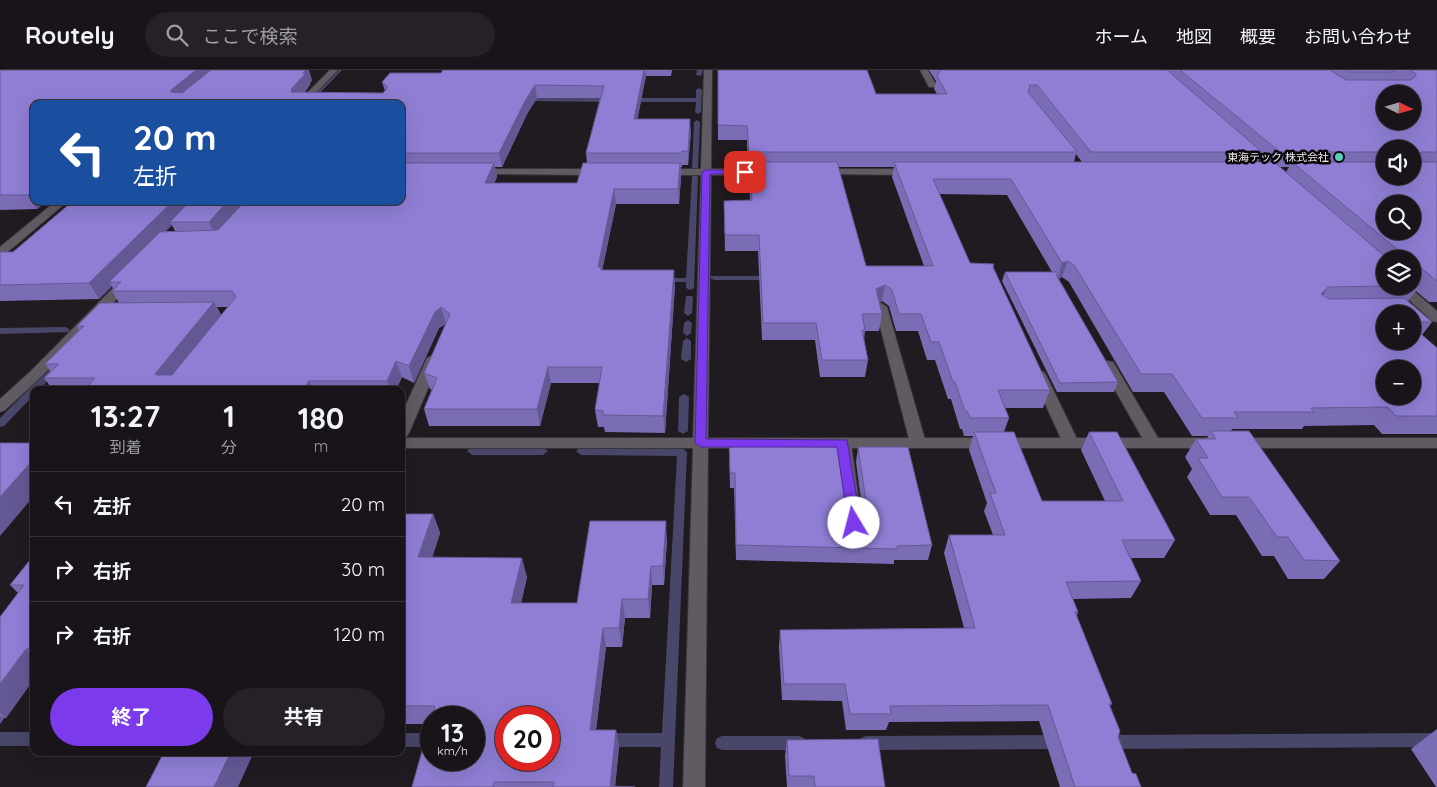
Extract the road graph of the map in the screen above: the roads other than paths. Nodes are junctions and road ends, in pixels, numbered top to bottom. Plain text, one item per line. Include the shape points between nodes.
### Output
1 (334, 70) edge
2 (708, 70) edge
3 (924, 70) edge
4 (932, 85) dead end
5 (307, 100) edge
6 (470, 172) edge
7 (607, 172) edge
8 (647, 172) edge
9 (706, 172) junction
10 (784, 172) edge
11 (813, 172) edge
12 (928, 172) edge
13 (58, 205) edge
14 (0, 253) edge
15 (137, 270) edge
16 (1411, 295) edge
17 (881, 307) edge
18 (1421, 309) edge
19 (1427, 309) junction
20 (96, 313) junction
21 (116, 313) edge
22 (1437, 318) edge
23 (439, 347) edge
24 (1100, 351) edge
25 (1034, 363) edge
26 (0, 407) edge
27 (405, 424) edge
28 (405, 443) edge
29 (701, 443) junction
30 (842, 443) junction
31 (918, 443) junction
32 (1071, 443) junction
33 (1153, 443) junction
34 (1437, 443) edge
35 (854, 523) edge
36 (694, 787) edge

1 - 5 street
2 - 9 street
3 - 4 street
6 - 7 street
8 - 9 street
9 - 10 street
9 - 29 street
11 - 12 street
13 - 14 street
15 - 20 street
16 - 19 street
17 - 31 street
18 - 19 street
19 - 22 street
20 - 21 street
20 - 26 street
23 - 27 street
24 - 33 street
25 - 32 street
28 - 29 street
29 - 30 street
29 - 36 street
30 - 31 street
30 - 35 street
31 - 32 street
32 - 33 street
33 - 34 street

